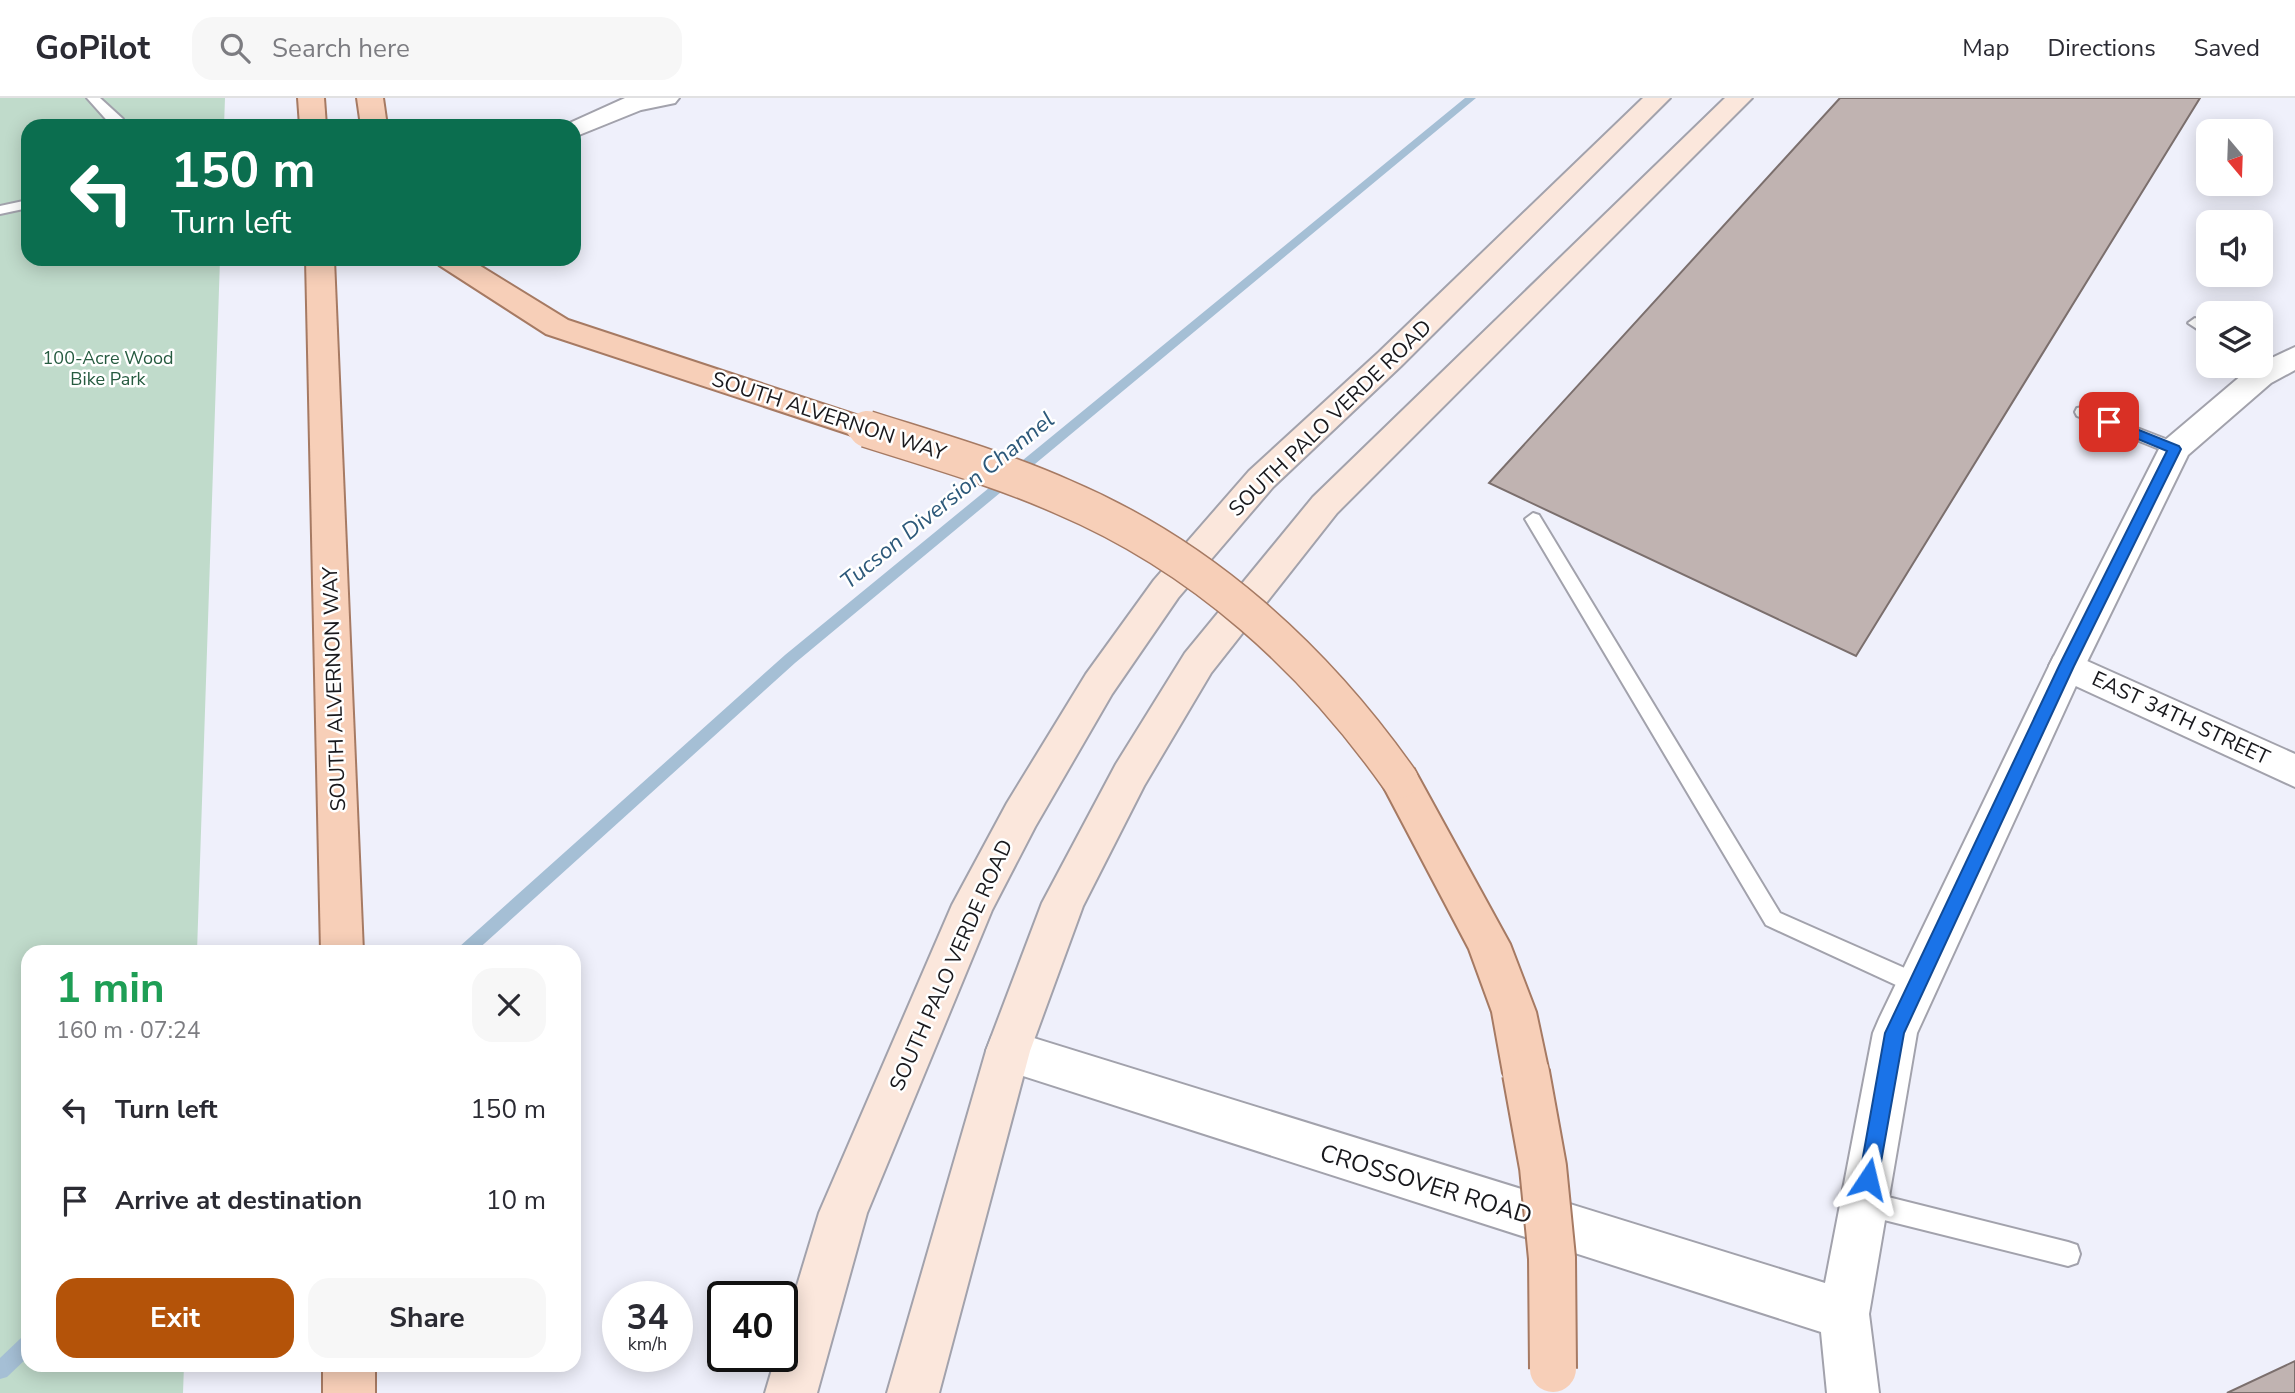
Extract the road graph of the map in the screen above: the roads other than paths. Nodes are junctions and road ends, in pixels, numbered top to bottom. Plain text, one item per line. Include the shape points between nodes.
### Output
1 (93, 98) edge
2 (311, 98) edge
3 (370, 98) edge
4 (666, 98) edge
5 (1657, 98) edge
6 (1739, 98) edge
7 (115, 119) edge
8 (312, 119) edge
9 (373, 119) edge
10 (581, 126) edge
11 (21, 206) edge
12 (0, 210) edge
13 (320, 266) edge
14 (460, 266) edge
15 (2276, 363) edge
16 (2083, 412) dead end
17 (2175, 449) junction
18 (1533, 519) dead end
19 (2067, 666) junction
20 (2295, 771) edge
21 (342, 932) edge
22 (1917, 984) junction
23 (1008, 1051) junction
24 (1864, 1203) junction
25 (2068, 1254) dead end
26 (1844, 1314) junction
27 (349, 1372) edge
28 (1551, 1381) edge
29 (349, 1393) edge
30 (790, 1393) edge
31 (913, 1393) edge
32 (1853, 1393) edge

1 - 7 lane
2 - 8 main road
3 - 9 main road
4 - 10 street via 635,103
5 - 30 main road, SOUTH PALO VERDE ROAD via 1261,480 1166,589 1099,684 973,905 843,1213
6 - 23 main road via 1325,505 1198,663 1130,775 1063,903
11 - 12 lane
13 - 21 main road, SOUTH ALVERNON WAY
14 - 28 main road, SOUTH ALVERNON WAY, bridge via 557,327 1034,485 1094,511 1211,580 1276,634 1331,690 1376,742 1400,780 1489,944 1514,1012 1544,1167 1552,1258
15 - 17 street, EAST 34TH STREET
16 - 17 lane
17 - 19 street, EAST 34TH STREET
18 - 22 lane via 1773,919
19 - 20 street, EAST 34TH STREET
19 - 22 street, EAST 34TH STREET
22 - 24 street, EAST 34TH STREET via 1895,1033
23 - 26 street, CROSSOVER ROAD
23 - 31 main road
24 - 25 lane
24 - 26 street, EAST 34TH STREET
26 - 32 street, EAST 34TH STREET
27 - 29 main road

